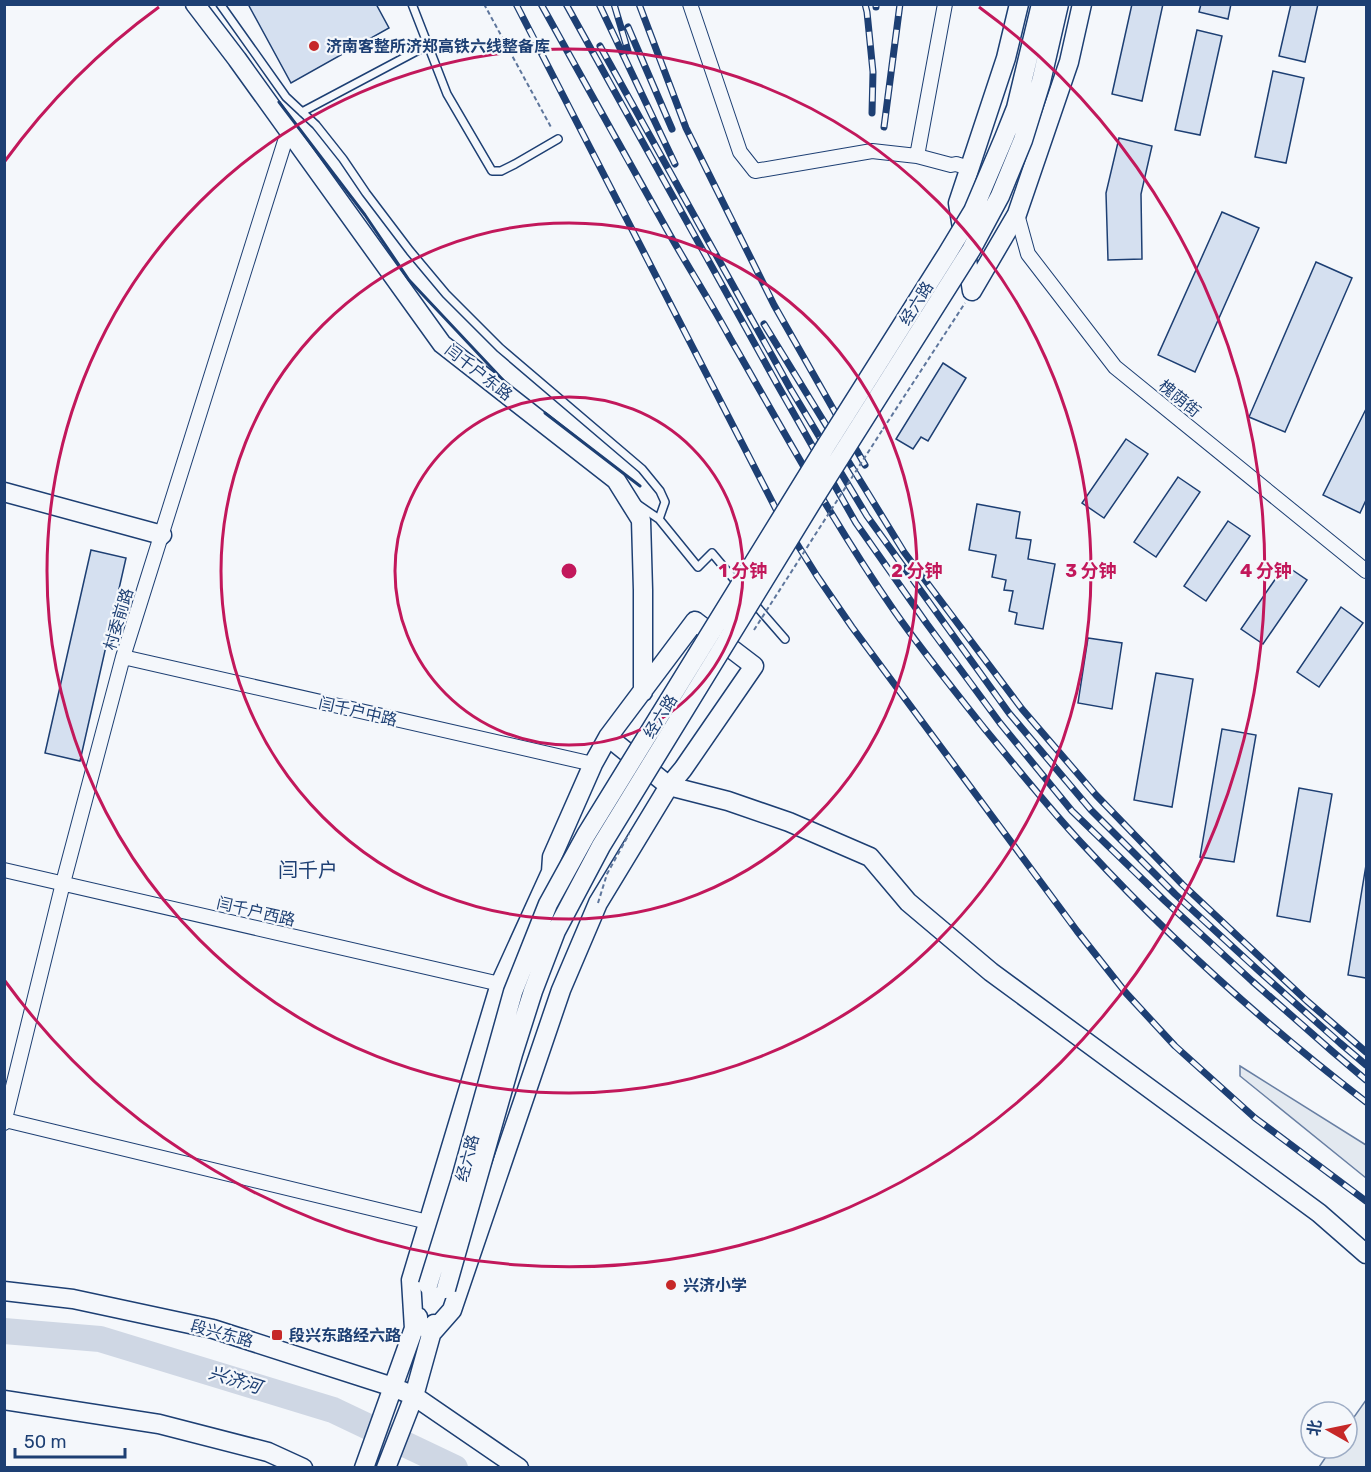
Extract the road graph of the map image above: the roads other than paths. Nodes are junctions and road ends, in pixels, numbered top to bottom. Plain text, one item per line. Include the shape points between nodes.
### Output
1 (195, 4) edge
2 (220, 4) edge
3 (412, 4) edge
4 (690, 4) edge
5 (945, 4) edge
6 (1019, 4) edge
7 (1041, 4) edge
8 (1059, 4) edge
9 (1082, 4) edge
10 (428, 45) junction
11 (302, 112) junction
12 (293, 137) junction
13 (558, 139) road end
14 (917, 156) junction
15 (969, 168) junction
16 (1017, 214) junction
17 (4, 492) edge
18 (629, 500) junction
19 (659, 519) junction
20 (162, 535) junction
21 (1366, 571) edge
22 (785, 639) dead end
23 (123, 657) junction
24 (643, 692) junction
25 (608, 737) junction
26 (593, 764) junction
27 (669, 786) junction
28 (4, 870) edge
29 (63, 883) junction
30 (500, 984) junction
31 (5, 1122) edge
32 (428, 1222) junction
33 (1366, 1254) edge
34 (437, 1287) junction
35 (4, 1292) edge
36 (422, 1332) junction
37 (393, 1387) junction
38 (414, 1396) junction
39 (4, 1400) edge
40 (303, 1467) edge
41 (364, 1467) edge
42 (386, 1467) edge
43 (519, 1467) edge

1 - 12 main road, 闫千户东路
2 - 11 lane via 286,97
3 - 10 lane
4 - 14 street via 740,153 755,171 872,151
5 - 14 street
6 - 15 main road via 1006,58
7 - 34 main road, 经六路, bridge via 1016,108 973,210 592,825 548,904 513,992 460,1182
8 - 34 main road, 经六路, bridge via 1023,140 1000,196 971,250 601,846 556,931
9 - 16 main road via 1069,62
10 - 11 lane
10 - 13 lane via 447,94 492,171 501,171
11 - 19 lane via 446,294 500,348 642,469 665,502
12 - 18 main road, 闫千户东路 via 442,344 616,480
12 - 20 street, 村委前路 via 285,141
14 - 15 street
15 - 16 main road via 958,203 972,291
16 - 21 street, 槐荫街 via 1028,254 1115,368
17 - 20 main road
18 - 19 lane
18 - 24 main road, 闫千户东路 via 641,520
19 - 22 lane via 698,567 712,553
20 - 23 street, 村委前路
23 - 26 street, 闫千户中路
23 - 29 street, 村委前路
24 - 25 main road
24 - 27 main road via 695,621 754,666
25 - 26 main road
25 - 27 main road
26 - 30 main road via 552,857 551,872
27 - 33 main road via 769,815 870,856 908,902 991,972 1319,1213
27 - 36 main road via 598,903 561,990 452,1310
28 - 29 street, 闫千户西路
29 - 30 street, 闫千户西路
29 - 31 street, 村委前路
30 - 32 main road
31 - 32 street
32 - 36 main road via 411,1280
34 - 36 main road, 经六路
35 - 37 main road, 段兴东路 via 72,1299 213,1329
36 - 37 main road, 经六路
36 - 38 main road, 经六路
37 - 38 main road, 段兴东路
37 - 41 main road, 经六路
38 - 42 main road, 经六路
38 - 43 main road, 段兴东路
39 - 40 main road via 159,1424 268,1452

